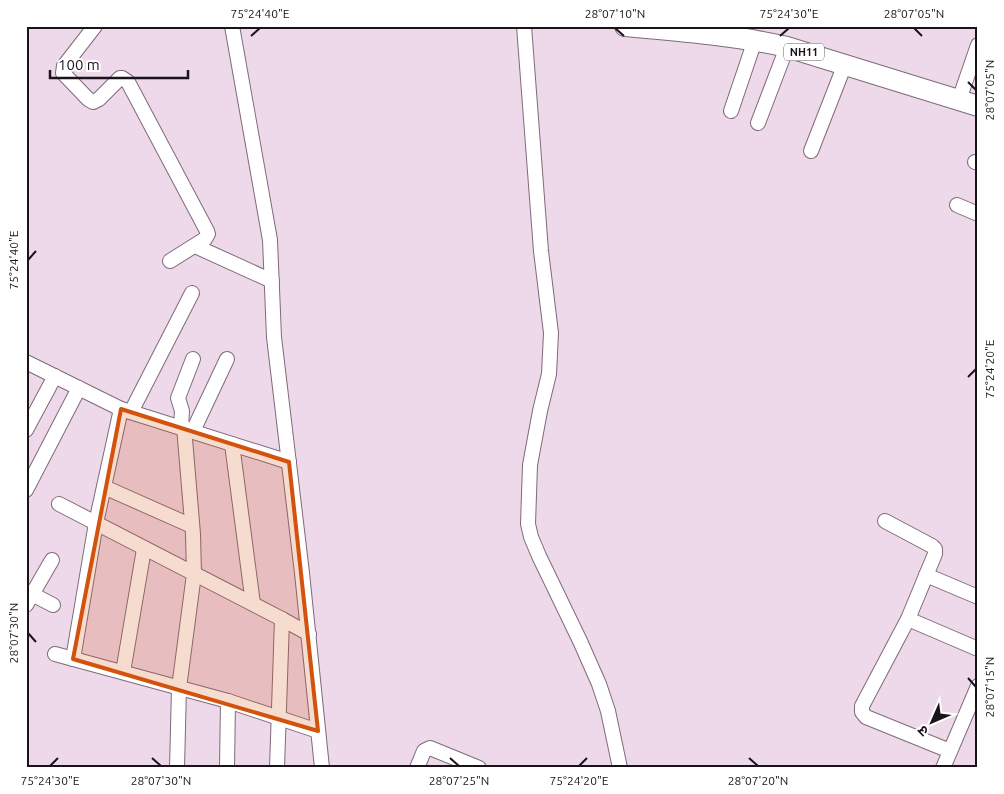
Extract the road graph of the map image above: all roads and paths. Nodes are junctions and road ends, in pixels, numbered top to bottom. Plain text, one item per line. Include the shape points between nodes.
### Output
1 (95, 26) edge
2 (232, 26) edge
3 (524, 26) edge
4 (625, 26) edge
5 (755, 40) junction
6 (978, 45) edge
7 (787, 47) junction
8 (845, 64) junction
9 (959, 100) junction
10 (978, 106) edge
11 (732, 111) dead end
12 (758, 123) dead end
13 (811, 151) dead end
14 (957, 205) dead end
15 (978, 214) edge
16 (194, 246) junction
17 (170, 261) dead end
18 (272, 281) junction
19 (192, 293) dead end
20 (193, 359) dead end
21 (227, 359) dead end
22 (26, 362) edge
23 (56, 376) junction
24 (79, 388) junction
25 (126, 410) junction
26 (186, 428) junction
27 (26, 430) edge
28 (232, 444) junction
29 (289, 462) junction
30 (104, 487) junction
31 (26, 490) edge
32 (59, 504) dead end
33 (885, 521) dead end
34 (96, 523) junction
35 (192, 526) junction
36 (144, 548) junction
37 (52, 560) dead end
38 (194, 574) junction
39 (926, 575) junction
40 (978, 596) edge
41 (28, 597) edge
42 (253, 604) junction
43 (53, 606) dead end
44 (282, 618) junction
45 (908, 619) junction
46 (309, 634) junction
47 (978, 649) edge
48 (55, 654) dead end
49 (73, 659) junction
50 (123, 672) junction
51 (978, 686) edge
52 (179, 688) junction
53 (228, 701) junction
54 (278, 718) junction
55 (318, 731) junction
56 (950, 751) junction
57 (177, 768) edge
58 (227, 768) edge
59 (277, 768) edge
60 (322, 768) edge
61 (417, 768) edge
62 (479, 768) edge
63 (620, 768) edge
64 (943, 768) edge

1 - 16 street via 64,66 63,72 93,102 120,78 128,82 207,231 206,237
2 - 18 street via 270,240
3 - 63 street via 541,251 551,333 549,374 530,465 528,524 539,556 599,684
4 - 5 highway, NH11
5 - 7 highway, NH11
5 - 11 street
6 - 9 street
7 - 8 highway, NH11
7 - 12 street
8 - 9 highway, NH11
8 - 13 street
9 - 10 highway, NH11
14 - 15 street
16 - 17 street
16 - 18 street
18 - 29 street via 274,337
19 - 25 street
20 - 26 street via 178,398
21 - 26 street
22 - 23 street
23 - 24 street
23 - 27 street
24 - 25 street
24 - 31 street
25 - 26 street
25 - 30 street
26 - 28 street
26 - 35 street
28 - 29 street
28 - 42 street
29 - 46 street
30 - 34 street
30 - 35 street
32 - 34 street
33 - 39 street via 934,547 935,554
34 - 36 street
34 - 49 street
35 - 38 street
36 - 38 street
36 - 50 street
37 - 41 street
38 - 42 street
38 - 52 street
39 - 40 street
39 - 45 street
41 - 43 street
42 - 44 street
44 - 46 street
44 - 54 street
45 - 47 street
45 - 56 street via 862,706 862,712 866,717
46 - 55 street
48 - 49 street
49 - 50 street
50 - 52 street
51 - 56 street
52 - 53 street
52 - 57 street
53 - 54 street
53 - 58 street
54 - 55 street
54 - 59 street
55 - 60 street
56 - 64 street
61 - 62 street via 424,751 430,748

